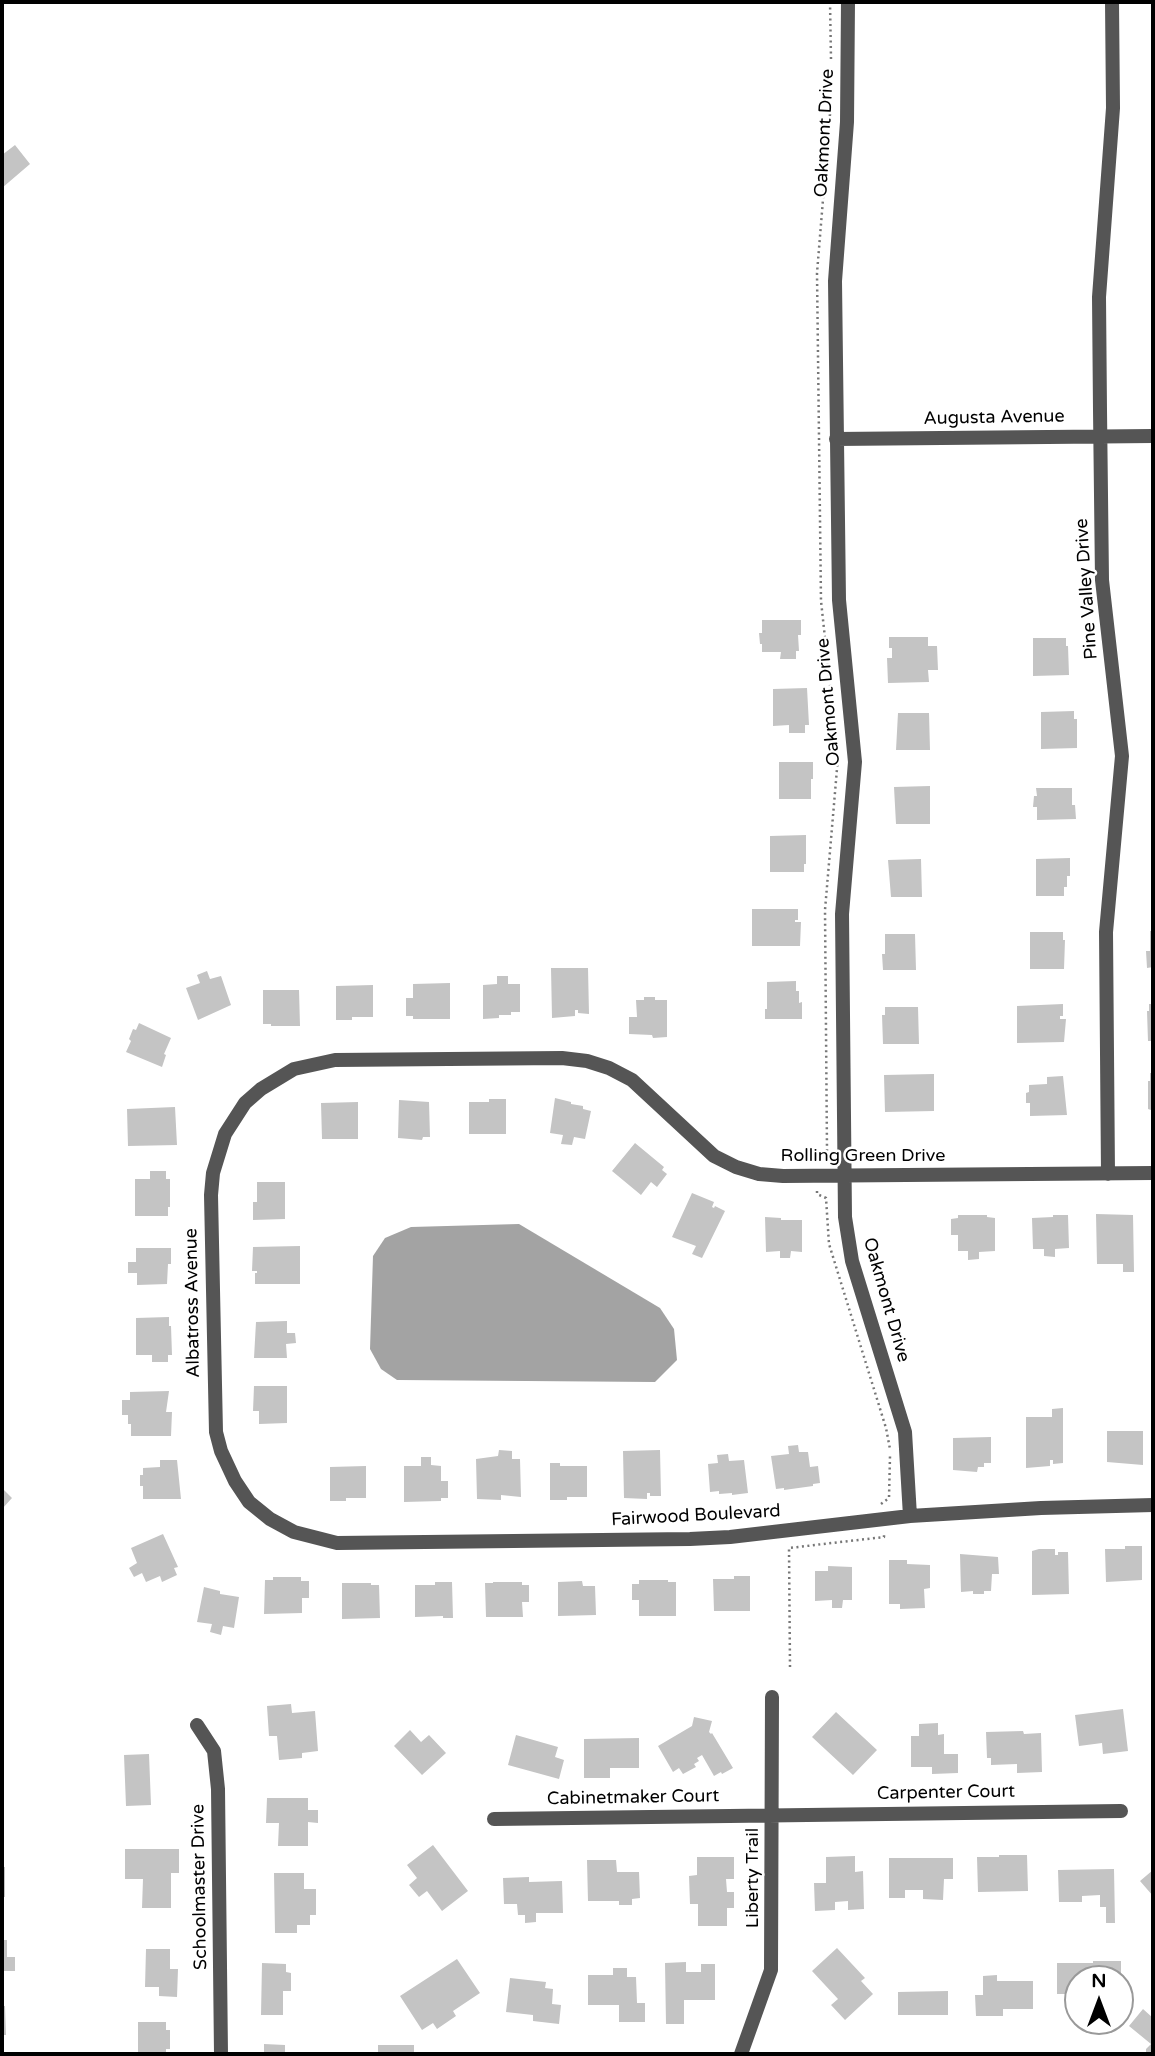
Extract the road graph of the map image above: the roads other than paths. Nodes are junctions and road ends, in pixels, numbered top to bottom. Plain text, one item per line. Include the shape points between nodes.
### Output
1 (848, 2) edge
2 (1112, 2) edge
3 (1100, 436) junction
4 (1153, 436) edge
5 (836, 439) junction
6 (245, 1103) joint
7 (1153, 1173) edge
8 (1108, 1174) junction
9 (844, 1176) junction
10 (249, 1502) joint
11 (1153, 1505) edge
12 (910, 1516) junction
13 (772, 1697) dead end
14 (197, 1725) dead end
15 (1121, 1811) dead end
16 (772, 1814) junction
17 (494, 1819) dead end
18 (221, 2054) edge
19 (741, 2054) edge

1 - 5 street, Oakmont Drive via 847,122 835,281
2 - 3 street, Pine Valley Drive via 1112,128 1099,297
3 - 4 street, Augusta Avenue
3 - 5 street, Augusta Avenue
3 - 8 street, Pine Valley Drive via 1102,580 1122,756 1106,932
5 - 9 street, Oakmont Drive via 839,600 855,762 842,914
6 - 9 street, Rolling Green Drive via 294,1069 335,1060 574,1059 632,1080 697,1142 736,1167 783,1177
6 - 10 street, Albatross Avenue via 225,1134 211,1195 215,1432
7 - 8 street, Rolling Green Drive
8 - 9 street, Rolling Green Drive
9 - 12 street, Oakmont Drive via 852,1261 905,1432
10 - 12 street, Fairwood Boulevard via 294,1532 337,1542 690,1539
11 - 12 street, Fairwood Boulevard
13 - 16 street, Liberty Trail
14 - 18 street, Schoolmaster Drive via 214,1751 218,1789
15 - 16 street, Carpenter Court
16 - 17 street, Cabinetmaker Court
16 - 19 street, Liberty Trail via 771,1970

